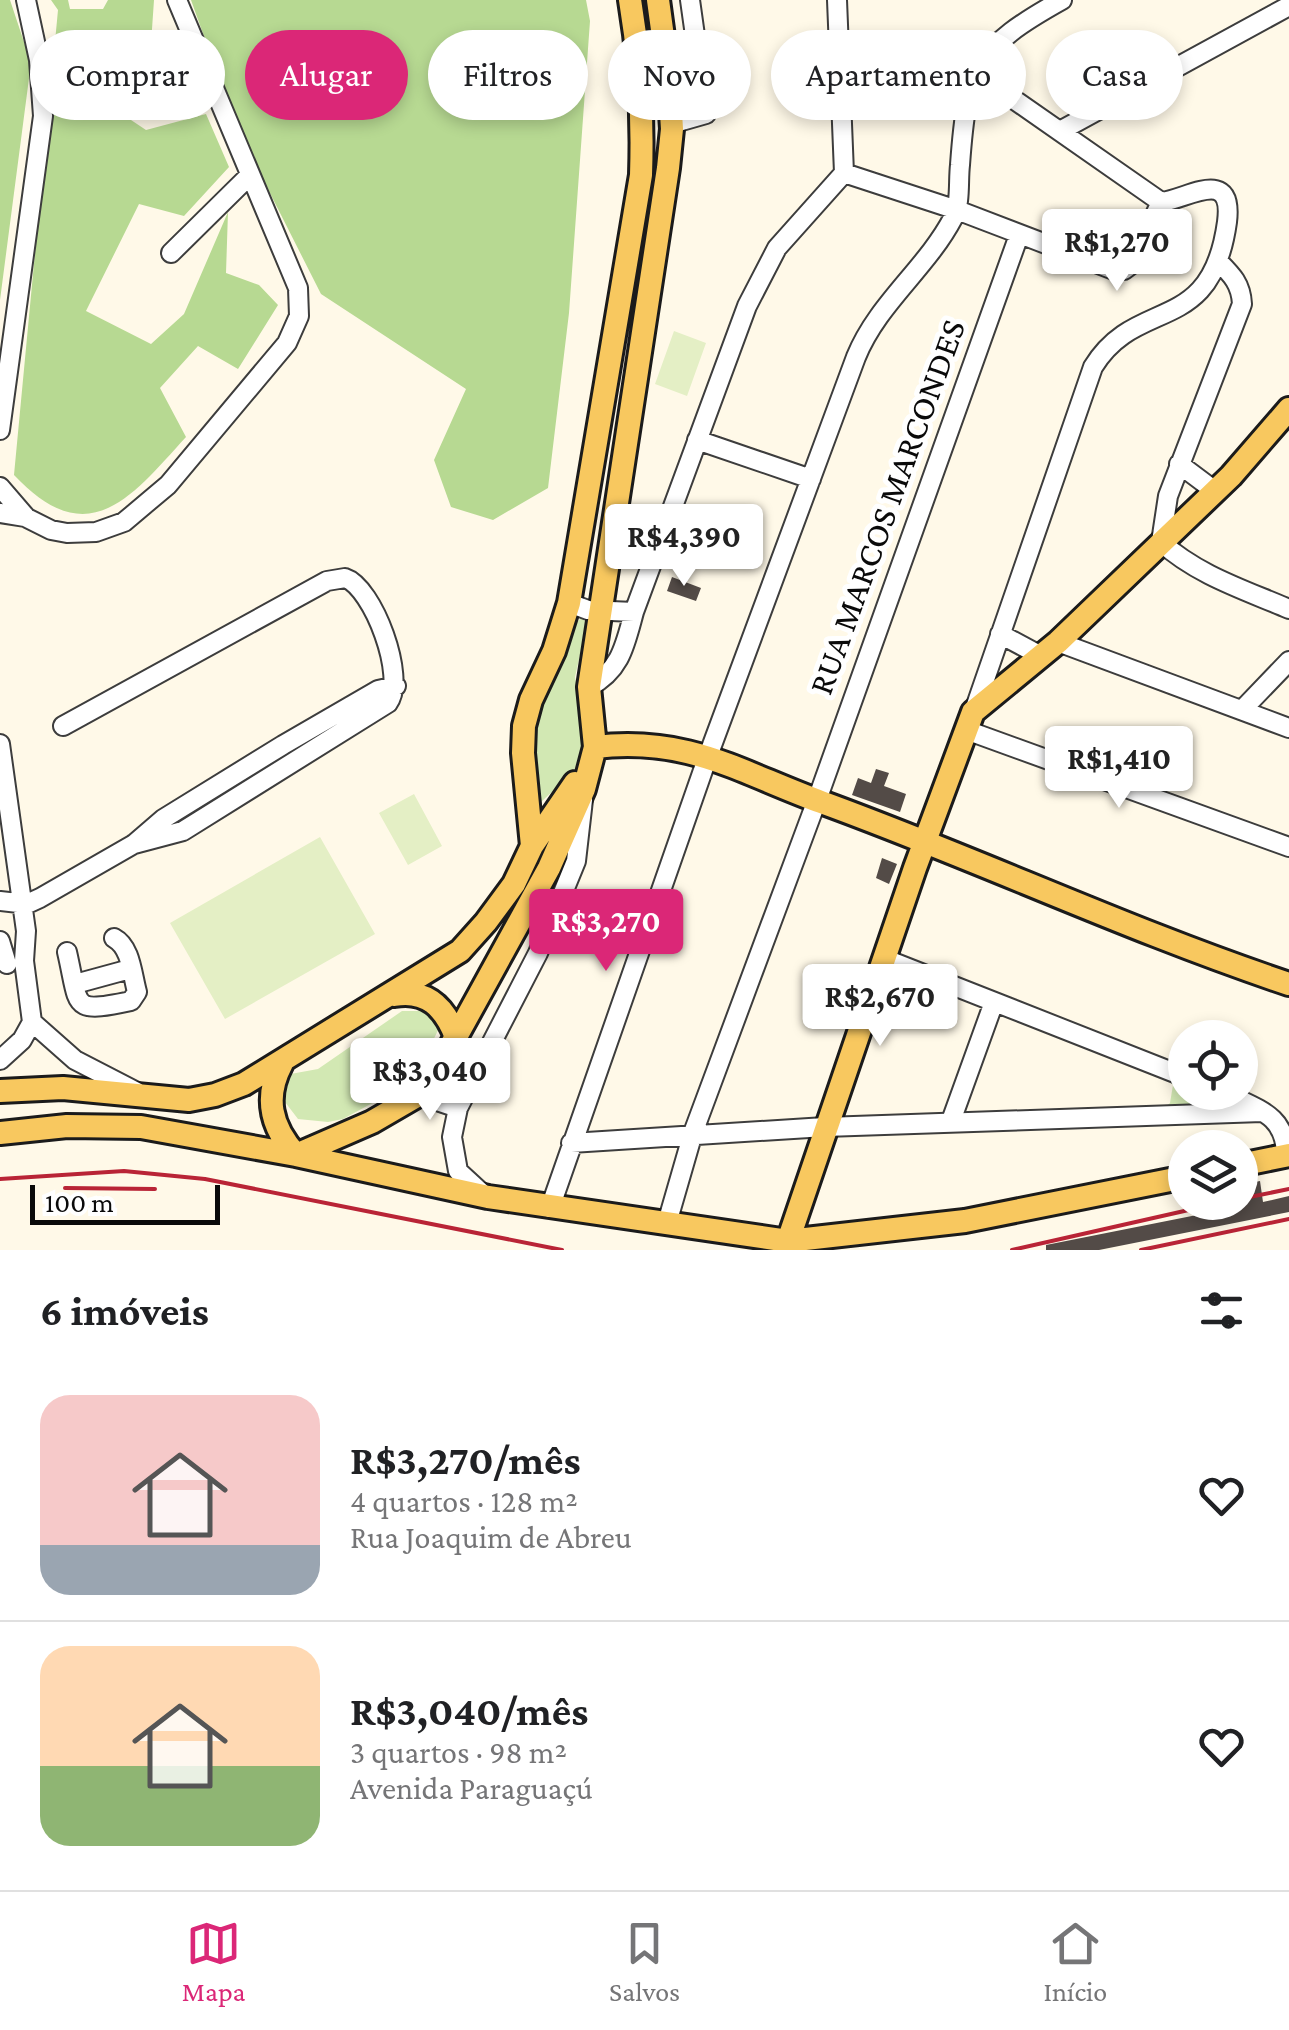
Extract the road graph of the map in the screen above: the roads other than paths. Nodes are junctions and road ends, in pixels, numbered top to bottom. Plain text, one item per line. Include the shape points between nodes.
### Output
1 (26, 0) edge
2 (177, 0) edge
3 (630, 0) edge
4 (658, 0) edge
5 (690, 0) edge
6 (837, 0) edge
7 (1062, 0) edge
8 (1289, 6) edge
9 (189, 30) edge
10 (1012, 30) edge
11 (1026, 108) edge
12 (225, 120) edge
13 (964, 120) edge
14 (671, 124) junction
15 (1060, 131) junction
16 (844, 173) junction
17 (248, 176) junction
18 (1161, 202) junction
19 (957, 210) junction
20 (1019, 235) junction
21 (171, 253) dead end
22 (1220, 262) junction
23 (1289, 409) edge
24 (0, 430) edge
25 (698, 440) junction
26 (1180, 464) junction
27 (810, 479) junction
28 (0, 487) edge
29 (1215, 491) junction
30 (0, 513) edge
31 (26, 517) junction
32 (1161, 542) junction
33 (569, 603) junction
34 (1289, 609) edge
35 (599, 610) junction
36 (634, 612) junction
37 (1000, 634) junction
38 (1050, 649) junction
39 (1289, 661) edge
40 (396, 686) junction
41 (589, 687) junction
42 (359, 700) junction
43 (1242, 710) junction
44 (369, 718) junction
45 (969, 721) junction
46 (63, 726) dead end
47 (1289, 728) edge
48 (0, 744) edge
49 (282, 746) junction
50 (596, 747) junction
51 (708, 756) junction
52 (292, 764) junction
53 (584, 789) junction
54 (818, 800) junction
55 (926, 840) junction
56 (134, 844) junction
57 (532, 846) junction
58 (1289, 847) edge
59 (0, 901) edge
60 (21, 903) junction
61 (514, 931) junction
62 (114, 938) dead end
63 (0, 942) edge
64 (67, 952) dead end
65 (538, 953) junction
66 (883, 958) junction
67 (7, 964) dead end
68 (130, 969) junction
69 (75, 984) junction
70 (1289, 984) edge
71 (390, 996) junction
72 (994, 1002) junction
73 (32, 1022) junction
74 (456, 1037) junction
75 (0, 1060) edge
76 (282, 1063) junction
77 (1168, 1070) edge
78 (424, 1089) junction
79 (0, 1092) edge
80 (142, 1094) junction
81 (1168, 1105) edge
82 (458, 1108) junction
83 (1256, 1110) edge
84 (951, 1122) junction
85 (825, 1127) junction
86 (0, 1133) edge
87 (693, 1133) junction
88 (571, 1143) junction
89 (296, 1154) junction
90 (1287, 1155) edge
91 (1258, 1161) edge
92 (1168, 1181) edge
93 (488, 1197) junction
94 (550, 1208) junction
95 (668, 1222) junction
96 (788, 1241) junction

1 - 24 street via 43,116
2 - 9 street
3 - 33 main road via 643,111 641,174
4 - 14 main road
5 - 14 street via 706,114
6 - 16 street
7 - 10 street
8 - 15 street
11 - 15 street
12 - 17 street
13 - 19 street
14 - 35 main road via 661,226
15 - 18 street
16 - 19 street
16 - 25 street via 771,259
17 - 21 street
17 - 31 street via 298,288 299,316 287,343 140,512 82,534
18 - 20 street via 1124,270
18 - 22 street via 1206,188 1220,194 1228,209
19 - 20 street
19 - 27 street via 924,264 866,332
20 - 54 street, RUA MARCOS MARCONDES
22 - 26 street via 1242,291 1242,304
22 - 37 street via 1190,302 1113,340 1093,367
23 - 29 main road
25 - 27 street
25 - 36 street
26 - 29 street
26 - 32 street
27 - 51 street
28 - 31 street
29 - 32 main road
30 - 31 street
32 - 34 street via 1203,572
32 - 38 main road
33 - 35 street
33 - 57 main road via 524,726
35 - 36 street
35 - 41 main road
36 - 41 street via 622,656
37 - 38 street
37 - 45 street
38 - 43 street
38 - 45 main road
39 - 43 street
40 - 42 street
40 - 44 street
40 - 46 street via 362,588 344,578 326,581
41 - 50 main road
42 - 44 street
42 - 49 street
43 - 47 street
44 - 52 street
45 - 55 main road
45 - 58 street
48 - 60 street
49 - 52 street
49 - 56 street via 163,818
50 - 51 main road via 664,745
50 - 53 main road
50 - 57 main road
51 - 54 main road
51 - 88 street
52 - 56 street via 183,831
53 - 61 main road
53 - 65 street via 576,861
54 - 55 main road
54 - 87 street, RUA MARCOS MARCONDES
55 - 66 main road
55 - 70 main road
56 - 60 street
57 - 71 main road via 514,884 474,937
59 - 60 street
60 - 73 street
61 - 65 street
61 - 74 main road
62 - 68 street via 126,949
63 - 67 street
64 - 69 street
65 - 82 street
66 - 72 street
66 - 85 main road
68 - 69 street
68 - 69 street via 137,992 131,1001 92,1009 78,1000
71 - 74 main road via 408,992 436,1004
71 - 76 main road
72 - 77 street
72 - 84 street
73 - 75 street
73 - 80 street via 75,1060
74 - 78 main road
76 - 80 main road via 203,1098
76 - 89 main road via 271,1108
78 - 82 street
78 - 89 main road via 392,1112
79 - 80 main road
81 - 84 street
82 - 93 street via 452,1137 458,1171
83 - 90 street via 1280,1126
84 - 85 street
85 - 87 street
85 - 96 main road
86 - 89 main road via 141,1127
87 - 88 street
87 - 95 street, RUA MARCOS MARCONDES
88 - 94 street
89 - 93 main road
90 - 91 main road
92 - 96 main road via 965,1222
93 - 94 main road
94 - 95 main road
95 - 96 main road

